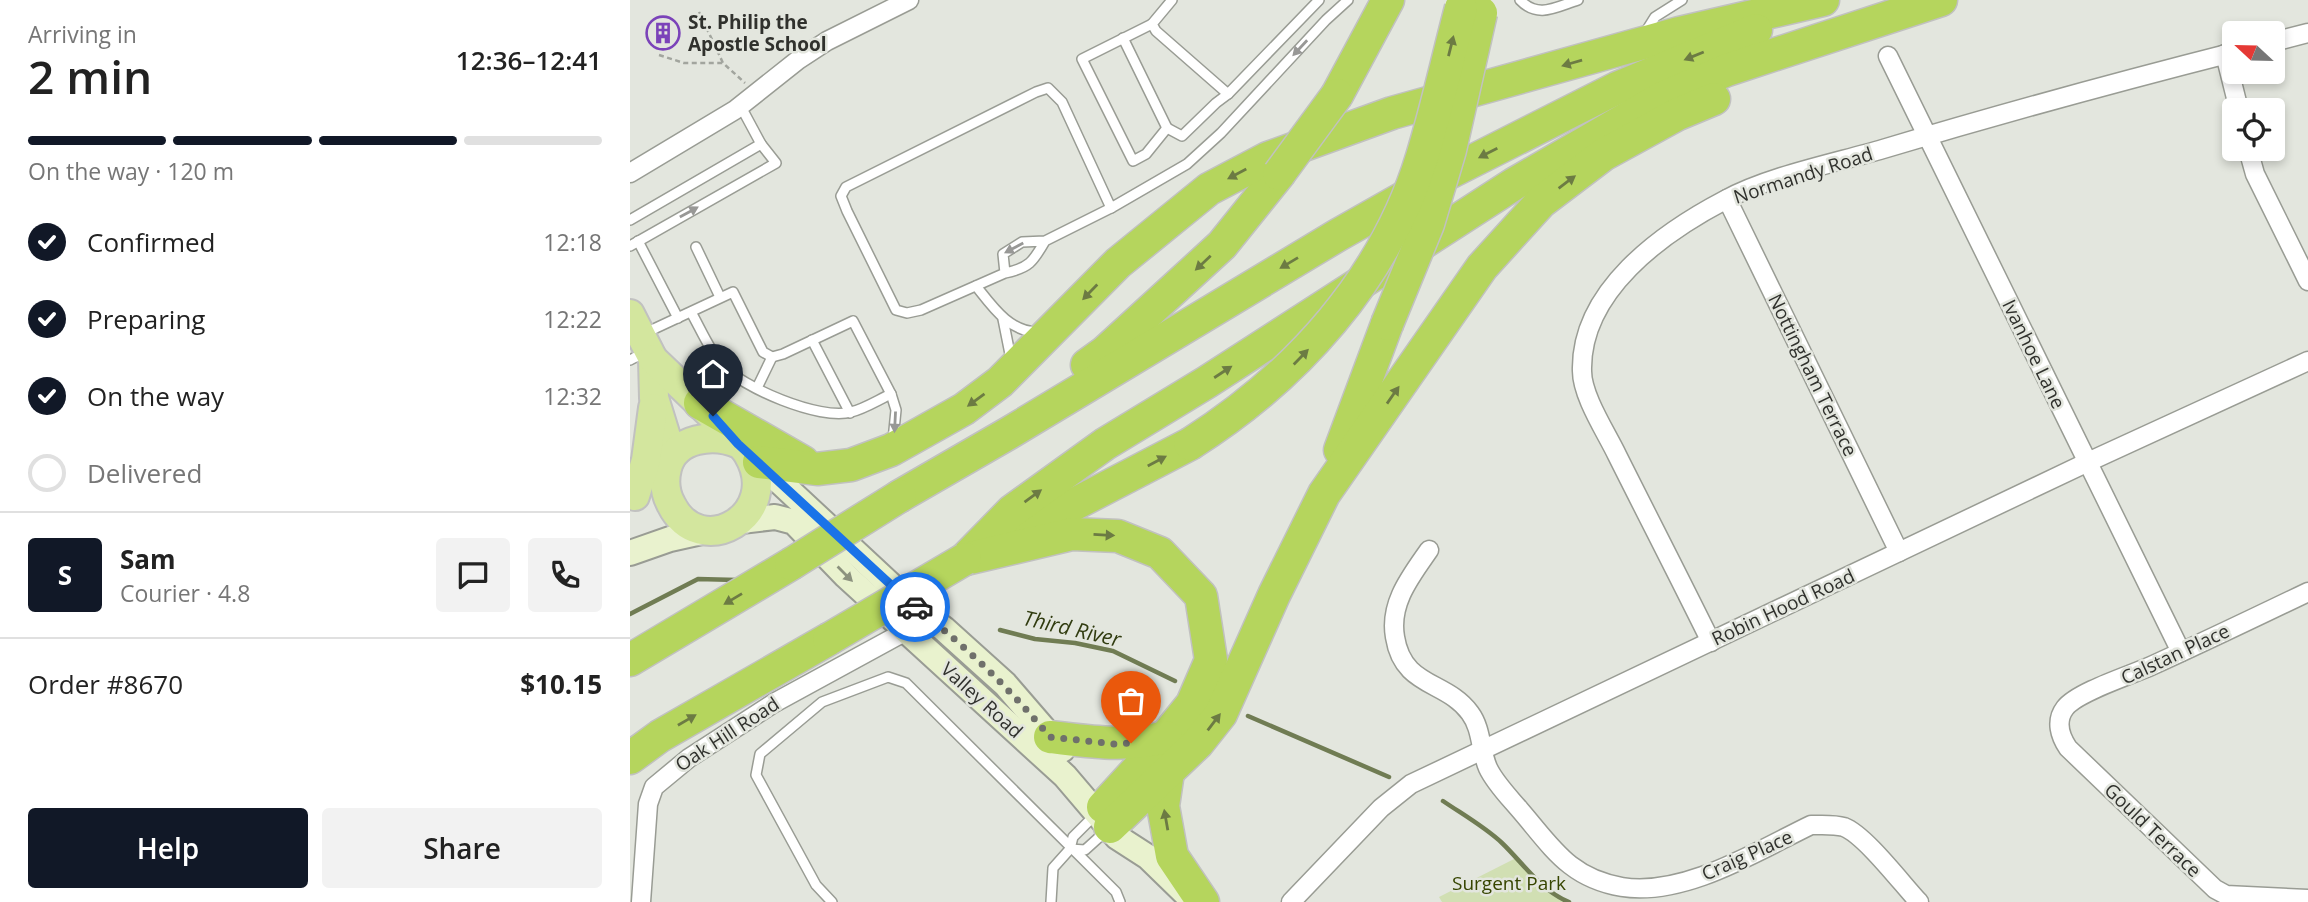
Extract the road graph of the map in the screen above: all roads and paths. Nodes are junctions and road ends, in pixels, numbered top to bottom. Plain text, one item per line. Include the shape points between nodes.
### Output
1 (909, 0) edge
2 (1172, 0) edge
3 (1319, 0) edge
4 (1348, 0) edge
5 (1388, 0) edge
6 (1520, 0) edge
7 (1578, 0) edge
8 (1682, 0) edge
9 (1824, 0) edge
10 (1941, 0) edge
11 (1472, 5) edge
12 (699, 12) dead end
13 (1152, 24) junction
14 (1855, 28) junction
15 (2308, 33) edge
16 (1123, 38) junction
17 (2286, 39) edge
18 (1638, 44) junction
19 (659, 55) dead end
20 (2222, 55) edge
21 (1888, 56) dead end
22 (723, 64) junction
23 (744, 83) dead end
24 (1228, 94) junction
25 (740, 105) junction
26 (1167, 128) junction
27 (1927, 136) junction
28 (761, 144) junction
29 (2251, 161) edge
30 (630, 173) edge
31 (1727, 199) junction
32 (1111, 208) junction
33 (630, 220) edge
34 (1045, 241) junction
35 (634, 243) edge
36 (696, 247) dead end
37 (1005, 273) junction
38 (2308, 281) edge
39 (976, 286) junction
40 (720, 297) junction
41 (691, 312) junction
42 (678, 318) junction
43 (1003, 319) junction
44 (1056, 328) junction
45 (812, 340) junction
46 (641, 343) edge
47 (772, 357) junction
48 (2308, 361) edge
49 (1010, 372) junction
50 (757, 388) junction
51 (891, 394) junction
52 (654, 398) junction
53 (700, 403) junction
54 (850, 413) junction
55 (891, 450) junction
56 (748, 453) junction
57 (2088, 462) junction
58 (668, 466) junction
59 (817, 469) junction
60 (1324, 494) junction
61 (900, 496) junction
62 (633, 500) edge
63 (741, 521) junction
64 (706, 531) junction
65 (1429, 550) dead end
66 (1899, 552) junction
67 (630, 553) edge
68 (965, 559) junction
69 (2308, 592) edge
70 (906, 631) junction
71 (1711, 642) junction
72 (2181, 652) junction
73 (630, 660) edge
74 (2060, 730) joint
75 (1050, 737) junction
76 (1166, 737) junction
77 (1482, 749) junction
78 (630, 758) edge
79 (1168, 772) junction
80 (1109, 815) junction
81 (1070, 849) junction
82 (636, 875) edge
83 (2308, 899) edge
84 (641, 902) edge
85 (832, 902) edge
86 (1051, 902) edge
87 (1120, 902) edge
88 (1195, 902) edge
89 (1203, 902) edge
90 (1291, 902) edge
91 (1919, 902) edge

1 - 25 street via 827,41
2 - 13 lane
3 - 24 lane
4 -> 32 lane via 1186,164
5 -> 61 highway, bridge via 1337,95 1222,245 1105,352
6 - 7 lane via 1529,10 1540,11
8 - 18 lane via 1655,18
9 - 18 highway
9 -> 61 highway via 1616,88 1437,179
10 - 14 highway
11 - 60 highway, bridge via 1450,150 1428,224
68 -> 11 highway, bridge via 1190,444 1245,407 1296,363 1340,313 1396,223
12 - 22 path
13 - 16 lane
13 - 24 lane
60 -> 14 highway via 1482,267 1541,202 1603,155 1678,114 1824,53
68 -> 14 highway via 1012,511 1105,444 1525,177 1662,97
15 - 17 street
16 - 26 lane
16 - 26 lane via 1082,59 1133,161 1146,155
18 -> 44 highway via 1392,113 1268,158 1209,189 1118,263
19 - 22 path via 684,63
20 - 27 street, Normandy Road
21 - 27 street, Ivanhoe Lane
22 - 23 path
24 - 26 lane via 1182,136
25 - 28 lane
25 - 30 street
27 - 31 street, Normandy Road via 1750,188
27 - 57 street, Ivanhoe Lane
28 - 33 lane
35 -> 28 lane via 776,163
29 - 38 street
31 - 66 street, Nottingham Terrace
31 - 71 street, Normandy Road via 1652,246 1602,302 1591,319 1581,374
32 - 34 lane
32 - 39 lane via 1062,102 1048,88 846,187 841,196 847,211 896,310 921,310
34 - 37 lane via 1032,263
34 -> 37 lane via 1022,242 1003,254
35 - 42 lane
36 - 40 lane
37 - 39 lane
39 - 43 lane
40 - 41 lane
40 - 47 lane via 733,292 763,352
41 - 42 lane
41 - 50 lane via 722,364
42 - 46 lane
43 - 44 lane via 1034,333
43 - 49 lane via 1012,358
44 - 49 highway
45 - 47 lane
45 - 51 lane via 853,321
45 - 54 lane
46 - 52 main road
46 - 53 main road, Valley Road
47 - 50 lane
48 - 57 street, Robin Hood Road
49 -> 55 highway via 964,409
50 - 54 lane via 824,413
51 - 54 lane
51 -> 55 lane via 896,411
52 - 58 main road via 667,440
52 - 62 main road via 646,460
53 - 56 main road, Valley Road
53 - 59 highway
55 - 59 highway via 851,465
56 - 58 main road via 726,438 702,438 680,449
56 - 59 highway
56 - 63 main road via 757,495
56 - 75 main road, Valley Road via 1005,684
57 - 66 street, Robin Hood Road
57 - 72 street, Ivanhoe Lane
58 - 62 main road
58 - 64 main road via 665,485 674,509 681,520
79 -> 60 highway via 1221,714
61 -> 73 highway, bridge
63 - 64 main road
63 -> 70 main road, Valley Road via 775,517 794,522
64 - 67 main road
65 - 77 street, Craig Place via 1401,594 1395,636 1414,675 1469,712
66 - 71 street, Robin Hood Road
68 -> 76 highway via 1072,534 1118,536 1160,554 1201,596 1211,660 1192,704
78 -> 68 highway, bridge via 660,736
69 - 72 street, Calstan Place
70 - 80 main road, Valley Road
70 - 82 street, Oak Hill Road via 774,703 667,774 654,787 648,804
71 - 77 street, Robin Hood Road
72 - 74 street, Calstan Place via 2075,698 2063,709
74 - 83 street, Gould Terrace via 2068,748 2215,888 2227,895
75 - 76 highway via 1115,744
75 - 80 main road, Valley Road
76 - 80 highway
77 - 90 street, Robin Hood Road via 1411,784 1381,808
77 - 91 street, Craig Place via 1489,770 1548,845 1564,862 1600,882 1648,888 1689,880 1811,825 1827,824 1858,835
79 - 80 highway
89 -> 79 highway via 1172,856 1163,806
80 - 81 lane via 1073,837
80 - 81 lane via 1085,850
80 - 88 main road, Valley Road via 1134,831 1148,856
81 - 85 lane via 906,683 888,677 822,702 760,754 756,775 817,885
81 - 86 lane via 1053,868
81 - 87 lane via 1116,892
82 - 84 street, Oak Hill Road

